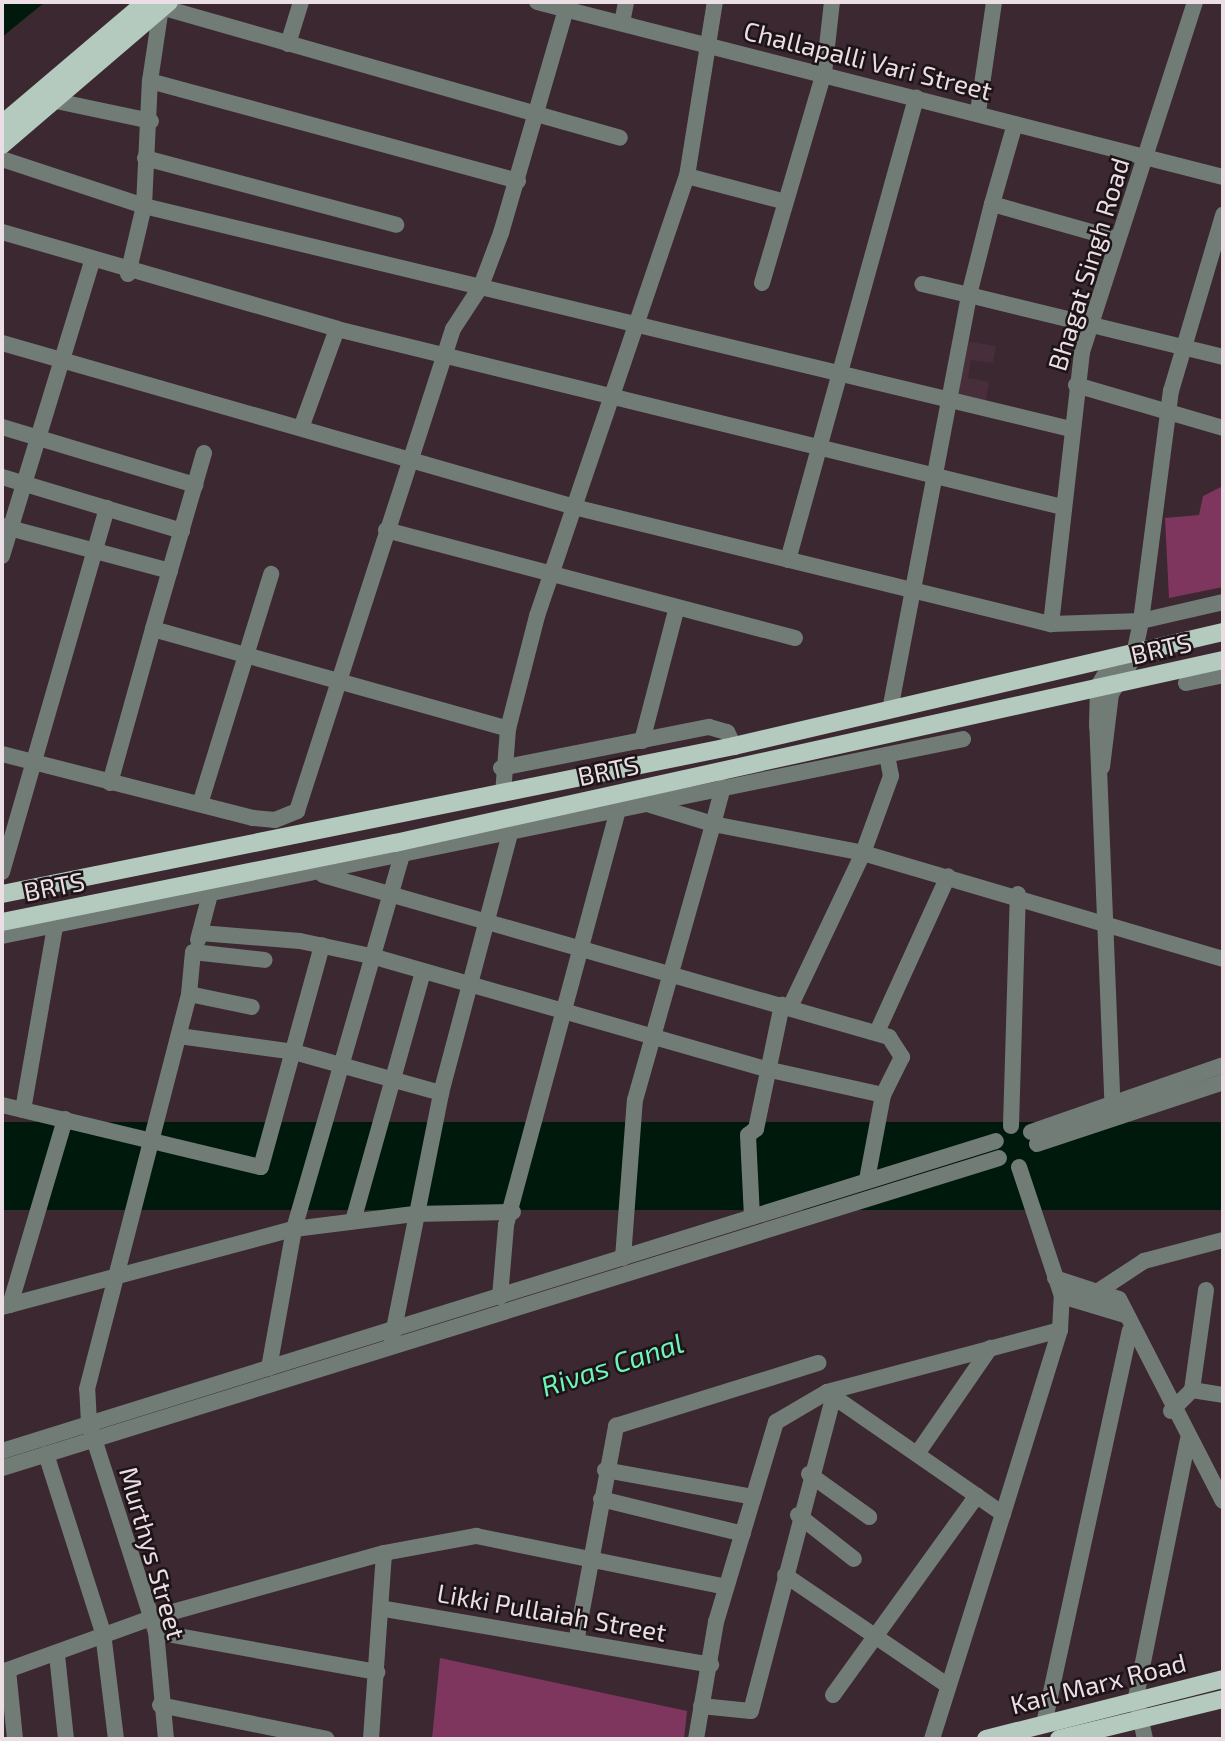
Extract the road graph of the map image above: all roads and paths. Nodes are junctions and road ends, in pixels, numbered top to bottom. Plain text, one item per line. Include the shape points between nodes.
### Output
1 (301, 2) edge
2 (626, 2) edge
3 (715, 2) edge
4 (832, 2) edge
5 (994, 2) edge
6 (1195, 2) edge
7 (159, 4) edge
8 (552, 4) edge
9 (622, 23) junction
10 (288, 44) junction
11 (709, 46) junction
12 (824, 73) junction
13 (150, 81) junction
14 (916, 97) junction
15 (57, 101) junction
16 (978, 112) junction
17 (538, 116) junction
18 (151, 121) junction
19 (2, 124) edge
20 (1015, 124) junction
21 (620, 138) dead end
22 (2, 145) edge
23 (145, 158) junction
24 (1145, 158) junction
25 (2, 159) edge
26 (687, 176) junction
27 (1223, 177) edge
28 (518, 181) junction
29 (786, 202) junction
30 (992, 204) junction
31 (144, 206) junction
32 (1223, 215) edge
33 (396, 225) dead end
34 (2, 233) edge
35 (1116, 239) junction
36 (92, 262) junction
37 (128, 274) junction
38 (762, 283) dead end
39 (922, 284) dead end
40 (481, 286) junction
41 (969, 295) junction
42 (640, 322) junction
43 (1090, 322) junction
44 (337, 328) junction
45 (2, 343) edge
46 (1182, 346) junction
47 (446, 356) junction
48 (1223, 357) edge
49 (62, 361) junction
50 (837, 376) junction
51 (1076, 384) junction
52 (612, 395) junction
53 (945, 404) junction
54 (1167, 412) junction
55 (2, 427) edge
56 (301, 428) junction
57 (1223, 428) edge
58 (1071, 429) junction
59 (40, 439) junction
60 (818, 448) junction
61 (204, 453) dead end
62 (408, 458) junction
63 (931, 476) junction
64 (2, 477) edge
65 (24, 483) junction
66 (195, 485) junction
67 (1062, 507) junction
68 (107, 508) junction
69 (578, 508) junction
70 (6, 528) edge
71 (386, 530) junction
72 (182, 531) junction
73 (93, 552) junction
74 (2, 556) edge
75 (788, 560) junction
76 (170, 571) junction
77 (271, 573) dead end
78 (552, 573) junction
79 (910, 590) junction
80 (1223, 602) edge
81 (677, 607) junction
82 (1141, 621) junction
83 (1051, 624) junction
84 (153, 629) junction
85 (1223, 632) edge
86 (794, 638) dead end
87 (244, 654) junction
88 (1134, 654) junction
89 (1114, 659) junction
90 (1223, 660) edge
91 (1223, 675) edge
92 (341, 683) junction
93 (1186, 683) dead end
94 (1115, 685) junction
95 (1097, 690) junction
96 (890, 710) junction
97 (508, 729) junction
98 (963, 739) dead end
99 (642, 741) junction
100 (734, 746) junction
101 (2, 754) edge
102 (887, 756) junction
103 (29, 762) junction
104 (1102, 767) junction
105 (501, 768) junction
106 (110, 783) junction
107 (723, 787) junction
108 (503, 794) junction
109 (200, 804) junction
110 (646, 804) junction
111 (618, 809) junction
112 (713, 824) junction
113 (510, 834) junction
114 (863, 852) junction
115 (402, 856) junction
116 (2, 872) edge
117 (318, 874) junction
118 (947, 876) junction
119 (2, 894) edge
120 (1018, 894) junction
121 (392, 895) junction
122 (209, 898) junction
123 (1103, 919) junction
124 (2, 922) edge
125 (486, 923) junction
126 (55, 926) junction
127 (200, 933) junction
128 (2, 936) edge
129 (322, 945) junction
130 (579, 949) junction
131 (193, 952) junction
132 (375, 957) junction
133 (1223, 959) edge
134 (265, 960) dead end
135 (423, 972) junction
136 (673, 975) junction
137 (469, 985) junction
138 (189, 994) junction
139 (786, 1006) junction
140 (252, 1007) dead end
141 (561, 1010) junction
142 (877, 1032) junction
143 (179, 1036) junction
144 (656, 1039) junction
145 (294, 1052) junction
146 (1223, 1065) edge
147 (345, 1066) junction
148 (765, 1069) junction
149 (391, 1080) junction
150 (1223, 1082) edge
151 (441, 1093) junction
152 (883, 1096) junction
153 (2, 1105) edge
154 (1112, 1109) junction
155 (23, 1110) junction
156 (65, 1119) junction
157 (1011, 1126) junction
158 (1034, 1138) junction
159 (153, 1140) junction
160 (996, 1141) junction
161 (999, 1158) junction
162 (1020, 1175) junction
163 (867, 1180) junction
164 (513, 1212) junction
165 (414, 1214) junction
166 (752, 1217) junction
167 (353, 1221) junction
168 (294, 1229) junction
169 (1223, 1240) edge
170 (623, 1258) junction
171 (1053, 1274) junction
172 (114, 1275) junction
173 (1100, 1290) junction
174 (1206, 1290) dead end
175 (1062, 1296) junction
176 (500, 1297) junction
177 (6, 1306) edge
178 (1125, 1315) junction
179 (391, 1329) junction
180 (1060, 1330) junction
181 (1130, 1331) junction
182 (392, 1346) junction
183 (990, 1348) junction
184 (818, 1363) dead end
185 (269, 1368) junction
186 (1192, 1390) junction
187 (830, 1395) junction
188 (1223, 1395) edge
189 (1171, 1411) junction
190 (89, 1423) junction
191 (94, 1440) junction
192 (1188, 1440) junction
193 (2, 1451) edge
194 (918, 1454) junction
195 (48, 1458) junction
196 (2, 1468) edge
197 (606, 1470) junction
198 (809, 1474) junction
199 (977, 1495) junction
200 (754, 1497) junction
201 (601, 1499) junction
202 (1223, 1501) edge
203 (1003, 1514) junction
204 (798, 1515) junction
205 (869, 1517) dead end
206 (743, 1534) junction
207 (384, 1553) junction
208 (591, 1556) junction
209 (854, 1559) dead end
210 (785, 1575) junction
211 (726, 1587) junction
212 (385, 1609) junction
213 (154, 1625) junction
214 (103, 1633) junction
215 (576, 1637) junction
216 (875, 1637) junction
217 (57, 1655) junction
218 (711, 1665) junction
219 (5, 1671) edge
220 (377, 1672) junction
221 (1223, 1679) edge
222 (947, 1685) junction
223 (833, 1695) dead end
224 (1136, 1697) junction
225 (1223, 1699) edge
226 (160, 1705) junction
227 (701, 1706) junction
228 (1142, 1717) junction
229 (1054, 1731) edge
230 (15, 1739) edge
231 (66, 1739) edge
232 (116, 1739) edge
233 (166, 1739) edge
234 (327, 1739) edge
235 (371, 1739) edge
236 (696, 1739) edge
237 (932, 1739) edge
238 (992, 1739) edge
239 (1145, 1739) edge

1 - 10 street
2 - 9 street
3 - 11 street
4 - 12 street
5 - 16 street
6 - 24 street, Bhagat Singh Road
7 - 10 street
7 - 13 street
7 - 15 main road
7 - 19 main road
8 - 9 street, Challapalli Vari Street
8 - 17 street
9 - 11 street, Challapalli Vari Street
10 - 17 street
11 - 12 street, Challapalli Vari Street
11 - 26 street
12 - 14 street, Challapalli Vari Street
12 - 29 street
13 - 18 street
13 - 28 street
14 - 16 street, Challapalli Vari Street
14 - 50 street
15 - 18 street
15 - 22 main road
16 - 20 street, Challapalli Vari Street
17 - 21 street
17 - 28 street
18 - 23 street
20 - 24 street, Challapalli Vari Street
20 - 30 street
23 - 31 street
23 - 33 street
24 - 27 street, Challapalli Vari Street
24 - 35 street, Bhagat Singh Road
25 - 31 street
26 - 29 street
26 - 42 street
28 - 40 street
29 - 38 street
30 - 35 street
30 - 41 street
31 - 37 street
31 - 40 street
32 - 46 street
34 - 36 street
35 - 43 street, Bhagat Singh Road
36 - 37 street
36 - 49 street
37 - 44 street
39 - 41 street
40 - 42 street
40 - 47 street via 457,318
41 - 43 street
41 - 53 street
42 - 50 street
42 - 52 street
43 - 46 street
43 - 51 street, Bhagat Singh Road
44 - 47 street
44 - 56 street
45 - 49 street
46 - 48 street
46 - 54 street
47 - 52 street
47 - 62 street
49 - 56 street
49 - 59 street
50 - 53 street
50 - 60 street
51 - 54 street
51 - 58 street, Bhagat Singh Road
52 - 60 street
52 - 69 street
53 - 58 street
53 - 63 street
54 - 57 street
54 - 82 street
55 - 59 street
56 - 62 street
58 - 67 street, Bhagat Singh Road
59 - 65 street
59 - 66 street
60 - 63 street
60 - 75 street
61 - 66 street
62 - 69 street
62 - 71 street
63 - 67 street
63 - 79 street
64 - 65 street
65 - 68 street
65 - 70 street
66 - 72 street
67 - 83 street, Bhagat Singh Road
68 - 72 street
68 - 73 street
69 - 75 street
69 - 78 street
70 - 73 street
70 - 74 street
71 - 78 street
71 - 92 street
72 - 76 street
73 - 76 street
73 - 103 street
75 - 79 street
76 - 84 street
77 - 87 street
78 - 81 street
78 - 97 street
79 - 83 street
79 - 96 street
80 - 82 street
81 - 86 street
81 - 99 street
82 - 83 street
82 - 88 street
84 - 87 street
84 - 106 street
85 - 88 main road
87 - 92 street
87 - 109 street
88 - 89 main road
88 - 94 street
89 - 95 street
89 - 96 main road
90 - 94 main road, BRTS
91 - 93 street
92 - 97 street
92 - 109 street via 297,811 275,820
94 - 95 main road, BRTS
94 - 104 street
95 - 104 street
95 - 124 main road, BRTS
96 - 100 main road
97 - 105 street
98 - 102 street
99 - 100 street via 709,727 727,732
99 - 105 street
100 - 108 main road
101 - 103 street
102 - 107 street
102 - 114 street via 891,776
103 - 106 street
103 - 116 street
104 - 123 street
105 - 108 street
106 - 109 street
107 - 110 street
107 - 112 street
108 - 119 main road
110 - 111 street
110 - 112 street
111 - 113 street
111 - 130 street
112 - 114 street
112 - 136 street
113 - 115 street
113 - 125 street
114 - 118 street
114 - 139 street
115 - 117 street
115 - 121 street
117 - 121 street
117 - 122 street
118 - 120 street
118 - 142 street
120 - 123 street
120 - 157 street
121 - 125 street
121 - 132 street
122 - 126 street
122 - 127 street, Murthys Street
123 - 133 street
123 - 154 street
125 - 130 street
125 - 137 street
126 - 128 street
126 - 155 street
127 - 129 street
127 - 131 street, Murthys Street
129 - 132 street
129 - 145 street
130 - 136 street
130 - 141 street
131 - 134 street
131 - 138 street, Murthys Street
132 - 135 street
132 - 147 street
135 - 137 street
135 - 149 street
136 - 139 street
136 - 144 street
137 - 141 street
137 - 151 street
138 - 140 street
138 - 143 street, Murthys Street
139 - 142 street
139 - 148 street
141 - 144 street
141 - 164 street
142 - 152 street via 900,1047 902,1057
143 - 145 street
143 - 159 street, Murthys Street
144 - 148 street
144 - 170 street via 635,1100
145 - 147 street
145 - 159 street via 261,1167
146 - 154 street
147 - 149 street
147 - 168 street
148 - 152 street
148 - 166 street via 756,1129 748,1135
149 - 151 street
149 - 167 street
150 - 154 street
151 - 165 street
152 - 163 street
153 - 155 street
154 - 158 street
155 - 156 street
156 - 159 street
156 - 177 street
157 - 158 street
157 - 160 street
158 - 162 street via 1034,1157
159 - 172 street, Murthys Street
160 - 161 street
160 - 163 street
161 - 162 street
161 - 182 street
162 - 171 street
163 - 166 street
164 - 165 street
164 - 176 street
165 - 167 street
165 - 179 street
166 - 170 street
167 - 168 street
168 - 172 street
168 - 185 street
169 - 173 street via 1144,1261
170 - 176 street
171 - 173 street
171 - 175 street
172 - 177 street
172 - 190 street, Murthys Street via 87,1389
173 - 178 street via 1119,1299
174 - 186 street
175 - 178 street
175 - 180 street
176 - 179 street
178 - 181 street
179 - 182 street
179 - 185 street
180 - 183 street
180 - 203 street
181 - 189 street
181 - 229 street
182 - 191 street
183 - 187 street
183 - 194 street
184 - 197 street via 629,1418 611,1435
185 - 190 street
186 - 188 street
186 - 189 street
187 - 194 street
187 - 198 street
187 - 200 street via 776,1422
189 - 192 street
190 - 191 street, Murthys Street
190 - 193 street
191 - 195 street
191 - 213 street, Murthys Street
192 - 202 street
192 - 224 street
194 - 199 street
195 - 196 street
195 - 214 street
197 - 200 street
197 - 201 street
198 - 204 street
198 - 205 street
199 - 203 street
199 - 216 street
200 - 206 street
201 - 206 street
201 - 208 street
203 - 222 street
204 - 209 street
204 - 210 street
206 - 211 street
207 - 208 street via 476,1536
207 - 212 street
207 - 213 street
208 - 211 street
208 - 215 street
210 - 216 street
210 - 227 street via 751,1711
211 - 218 street
212 - 215 street, Likki Pullaiah Street
212 - 220 street
213 - 214 street
213 - 220 street
213 - 226 street, Murthys Street
214 - 217 street
214 - 232 street
215 - 218 street, Likki Pullaiah Street
216 - 222 street
216 - 223 street
217 - 219 street
217 - 231 street
218 - 227 street
219 - 230 street
220 - 235 street
221 - 224 main road, Karl Marx Road
222 - 237 street
224 - 228 street
224 - 229 main road, Karl Marx Road
225 - 228 main road, Karl Marx Road
226 - 233 street, Murthys Street
226 - 234 street
227 - 236 street
228 - 229 main road, Karl Marx Road
228 - 239 street
229 - 238 main road, Karl Marx Road

